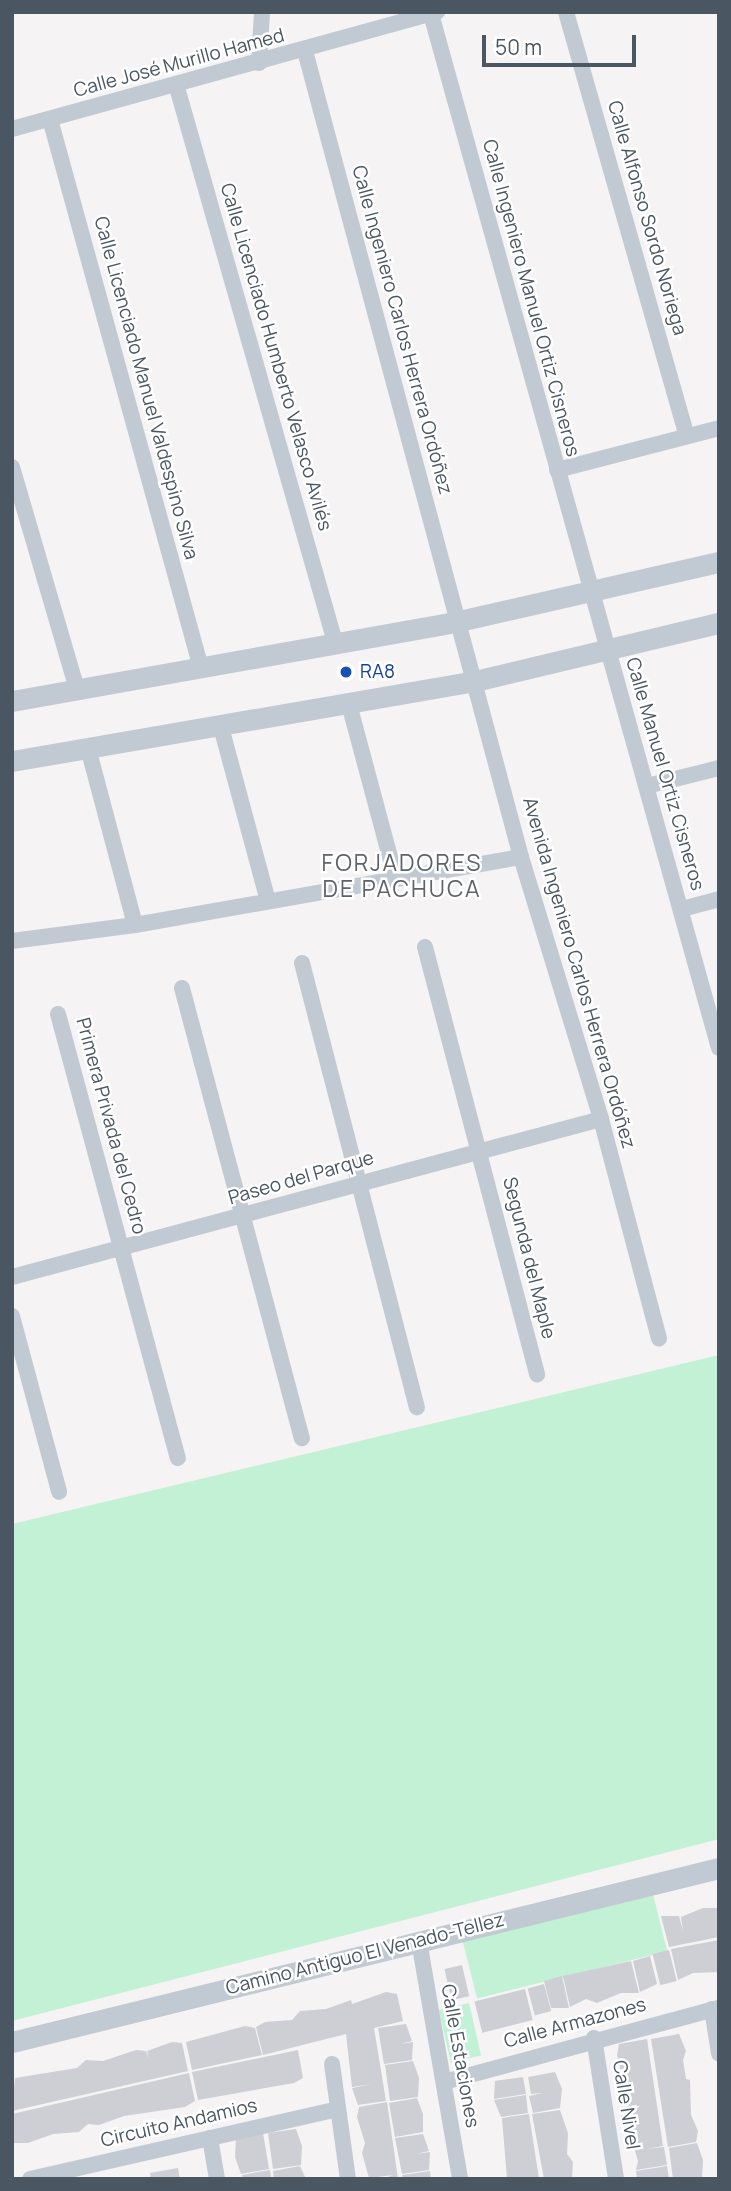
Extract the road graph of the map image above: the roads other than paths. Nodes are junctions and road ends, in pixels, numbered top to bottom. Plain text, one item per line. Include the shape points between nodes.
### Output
1 (262, 12) edge
2 (565, 12) edge
3 (434, 13) edge
4 (305, 51) junction
5 (259, 63) junction
6 (176, 84) junction
7 (50, 119) junction
8 (12, 129) edge
9 (719, 428) edge
10 (688, 436) junction
11 (12, 467) edge
12 (556, 470) junction
13 (719, 562) edge
14 (592, 594) junction
15 (459, 621) junction
16 (719, 623) edge
17 (335, 642) junction
18 (608, 651) junction
19 (201, 668) junction
20 (475, 681) junction
21 (76, 689) junction
22 (12, 701) edge
23 (349, 704) junction
24 (220, 727) junction
25 (88, 748) junction
26 (12, 761) edge
27 (719, 768) edge
28 (648, 786) junction
29 (521, 857) junction
30 (396, 879) junction
31 (719, 900) edge
32 (268, 901) junction
33 (682, 909) junction
34 (135, 925) junction
35 (12, 942) edge
36 (425, 947) dead end
37 (302, 963) dead end
38 (183, 988) dead end
39 (58, 1014) dead end
40 (718, 1039) edge
41 (601, 1119) junction
42 (480, 1151) junction
43 (362, 1183) junction
44 (243, 1217) junction
45 (123, 1249) junction
46 (12, 1277) edge
47 (12, 1316) edge
48 (659, 1338) dead end
49 (537, 1375) dead end
50 (416, 1406) dead end
51 (302, 1438) dead end
52 (178, 1458) dead end
53 (59, 1492) dead end
54 (719, 1868) edge
55 (419, 1941) junction
56 (715, 2009) edge
57 (594, 2038) junction
58 (12, 2042) edge
59 (719, 2053) edge
60 (332, 2064) dead end
61 (444, 2082) junction
62 (338, 2109) junction
63 (210, 2138) junction
64 (86, 2172) edge
65 (30, 2179) edge
66 (217, 2179) edge
67 (348, 2179) edge
68 (460, 2179) edge
69 (616, 2179) edge

1 - 5 street
2 - 10 street, Calle Alfonso Sordo Noriega
3 - 4 street, Calle José Murillo Hamed
3 - 12 street, Calle Ingeniero Manuel Ortiz Cisneros
4 - 5 street, Calle José Murillo Hamed
4 - 15 street, Calle Ingeniero Carlos Herrera Ordóñez
5 - 6 street, Calle José Murillo Hamed
6 - 7 street, Calle José Murillo Hamed
6 - 17 street, Calle Licenciado Humberto Velasco Avilés
7 - 8 street, Calle José Murillo Hamed
7 - 19 street, Calle Licenciado Manuel Valdespino Silva
9 - 10 street
10 - 12 street
11 - 21 street
12 - 14 street, Calle Ingeniero Manuel Ortiz Cisneros
13 - 14 street
14 - 15 street
14 - 18 street, Calle Manuel Ortiz Cisneros
15 - 17 street
15 - 20 street, Avenida Ingeniero Carlos Herrera Ordóñez
16 - 18 street
17 - 19 street
18 - 20 street
18 - 28 street, Calle Manuel Ortiz Cisneros
19 - 21 street
20 - 23 street
20 - 29 street, Avenida Ingeniero Carlos Herrera Ordóñez
21 - 22 street
23 - 24 street
23 - 30 street
24 - 25 street
24 - 32 street
25 - 26 street
25 - 34 street
27 - 28 street
28 - 33 street, Calle Manuel Ortiz Cisneros
29 - 30 street
29 - 41 street, Avenida Ingeniero Carlos Herrera Ordóñez
30 - 32 street
31 - 33 street
32 - 34 street
33 - 40 street, Calle Manuel Ortiz Cisneros
34 - 35 street
36 - 42 street, Segunda del Maple
37 - 43 street
38 - 44 street
39 - 45 street, Primera Privada del Cedro
41 - 42 street, Paseo del Parque
41 - 48 street, Avenida Ingeniero Carlos Herrera Ordóñez
42 - 43 street, Paseo del Parque
42 - 49 street, Segunda del Maple
43 - 44 street, Paseo del Parque
43 - 50 street
44 - 45 street, Paseo del Parque
44 - 51 street
45 - 46 street, Paseo del Parque
45 - 52 street, Primera Privada del Cedro
47 - 53 street
54 - 55 street, Camino Antiguo El Venado-Tellez
55 - 58 street, Camino Antiguo El Venado-Tellez
55 - 61 street, Calle Estaciones
56 - 57 street, Calle Armazones
56 - 59 street
57 - 61 street, Calle Armazones
57 - 69 street, Calle Nivel
60 - 62 street
61 - 68 street, Calle Estaciones
62 - 63 street, Circuito Andamios
62 - 67 street
63 - 64 street, Circuito Andamios
63 - 66 street
64 - 65 street, Circuito Andamios

